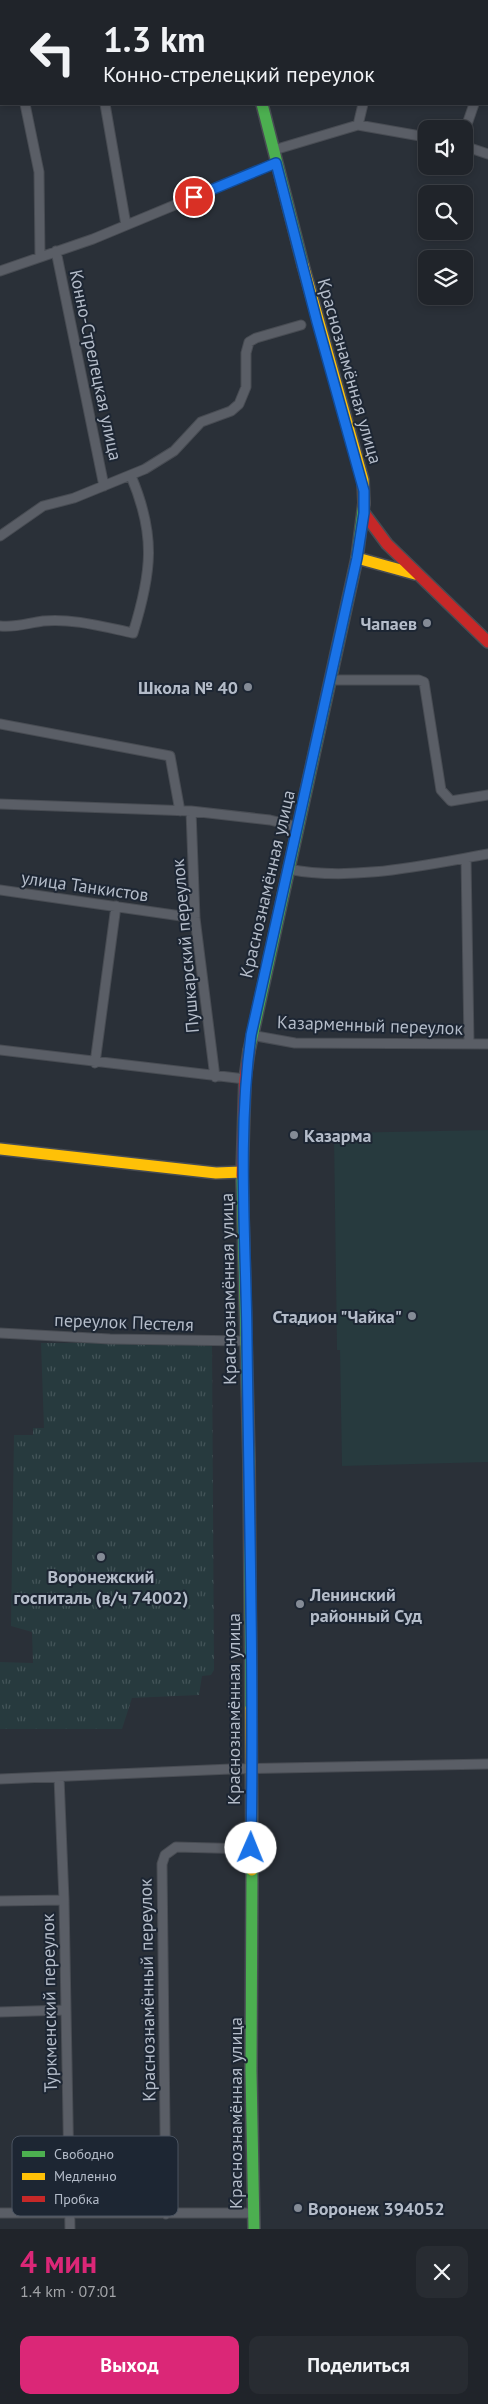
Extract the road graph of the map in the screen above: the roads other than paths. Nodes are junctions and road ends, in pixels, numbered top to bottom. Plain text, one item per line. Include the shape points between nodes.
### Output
1 (25, 105) edge
2 (105, 105) edge
3 (262, 105) edge
4 (363, 105) edge
5 (474, 105) edge
6 (468, 120) edge
7 (358, 125) junction
8 (418, 136) edge
9 (473, 149) edge
10 (274, 150) junction
11 (488, 154) edge
12 (276, 163) junction
13 (126, 225) junction
14 (56, 251) junction
15 (40, 256) junction
16 (0, 271) edge
17 (301, 325) dead end
18 (131, 476) junction
19 (104, 486) junction
20 (364, 513) junction
21 (0, 536) edge
22 (357, 558) junction
23 (418, 576) junction
24 (0, 626) edge
25 (488, 642) edge
26 (330, 680) junction
27 (0, 724) edge
28 (488, 795) edge
29 (0, 804) edge
30 (180, 810) junction
31 (190, 811) junction
32 (298, 827) junction
33 (488, 854) edge
34 (466, 858) junction
35 (288, 869) junction
36 (0, 890) edge
37 (116, 906) junction
38 (196, 918) junction
39 (251, 1035) junction
40 (469, 1044) junction
41 (488, 1044) edge
42 (0, 1050) edge
43 (95, 1062) junction
44 (215, 1077) junction
45 (245, 1079) junction
46 (0, 1149) edge
47 (242, 1172) junction
48 (0, 1333) edge
49 (247, 1341) junction
50 (488, 1764) edge
51 (252, 1769) junction
52 (59, 1777) junction
53 (0, 1779) edge
54 (251, 1848) junction
55 (64, 1900) junction
56 (0, 1901) edge
57 (65, 2010) junction
58 (0, 2012) edge
59 (68, 2136) edge
60 (165, 2136) edge
61 (253, 2213) junction
62 (178, 2214) edge
63 (70, 2216) edge
64 (70, 2229) edge
65 (254, 2229) edge

1 - 15 street via 38,172
2 - 13 street
3 - 10 street, Краснознамённая улица
4 - 7 street
5 - 6 street
7 - 8 street
7 - 10 street
9 - 11 street
10 - 12 street, Краснознамённая улица
12 - 13 street
12 - 20 street, Краснознамённая улица via 362,480
13 - 14 street via 94,240
14 - 15 street
14 - 19 street, Конно-Стрелецкая улица
15 - 16 street
17 - 18 street via 249,342 246,387 239,404 231,411 202,422 174,451
18 - 19 street
18 - 24 street via 139,495 150,546 145,587 132,633 69,622
19 - 21 street via 43,506
20 - 22 street, Краснознамённая улица
20 - 23 street via 380,536
22 - 23 street
22 - 26 street, Краснознамённая улица
23 - 25 street
26 - 28 street via 424,682 441,790 451,801
26 - 32 street, Краснознамённая улица
27 - 30 street via 170,756
29 - 30 street
30 - 31 street
31 - 32 street via 270,820
31 - 38 street, Пушкарский переулок
32 - 35 street, Краснознамённая улица
33 - 34 street
34 - 35 street via 372,872 328,874
34 - 40 street
35 - 39 street, Краснознамённая улица
36 - 37 street, улица Танкистов
37 - 38 street, улица Танкистов
37 - 43 street
38 - 44 street, Пушкарский переулок
39 - 40 street, Казарменный переулок via 295,1042
39 - 45 street, Краснознамённая улица
40 - 41 street, Казарменный переулок
42 - 43 street
43 - 44 street
44 - 45 street
45 - 47 street, Краснознамённая улица
46 - 47 street via 216,1173
47 - 49 street, Краснознамённая улица
48 - 49 street, переулок Пестеля
49 - 51 street, Краснознамённая улица
50 - 51 street
51 - 52 street
51 - 54 street, Краснознамённая улица
52 - 53 street
52 - 55 street, Туркменский переулок
54 - 60 street, Краснознамённый переулок via 176,1847 165,1855 162,1864
54 - 61 street, Краснознамённая улица
55 - 56 street
55 - 57 street, Туркменский переулок
57 - 58 street
57 - 59 street, Туркменский переулок
61 - 62 street
61 - 65 street, Краснознамённая улица
63 - 64 street, Туркменский переулок

